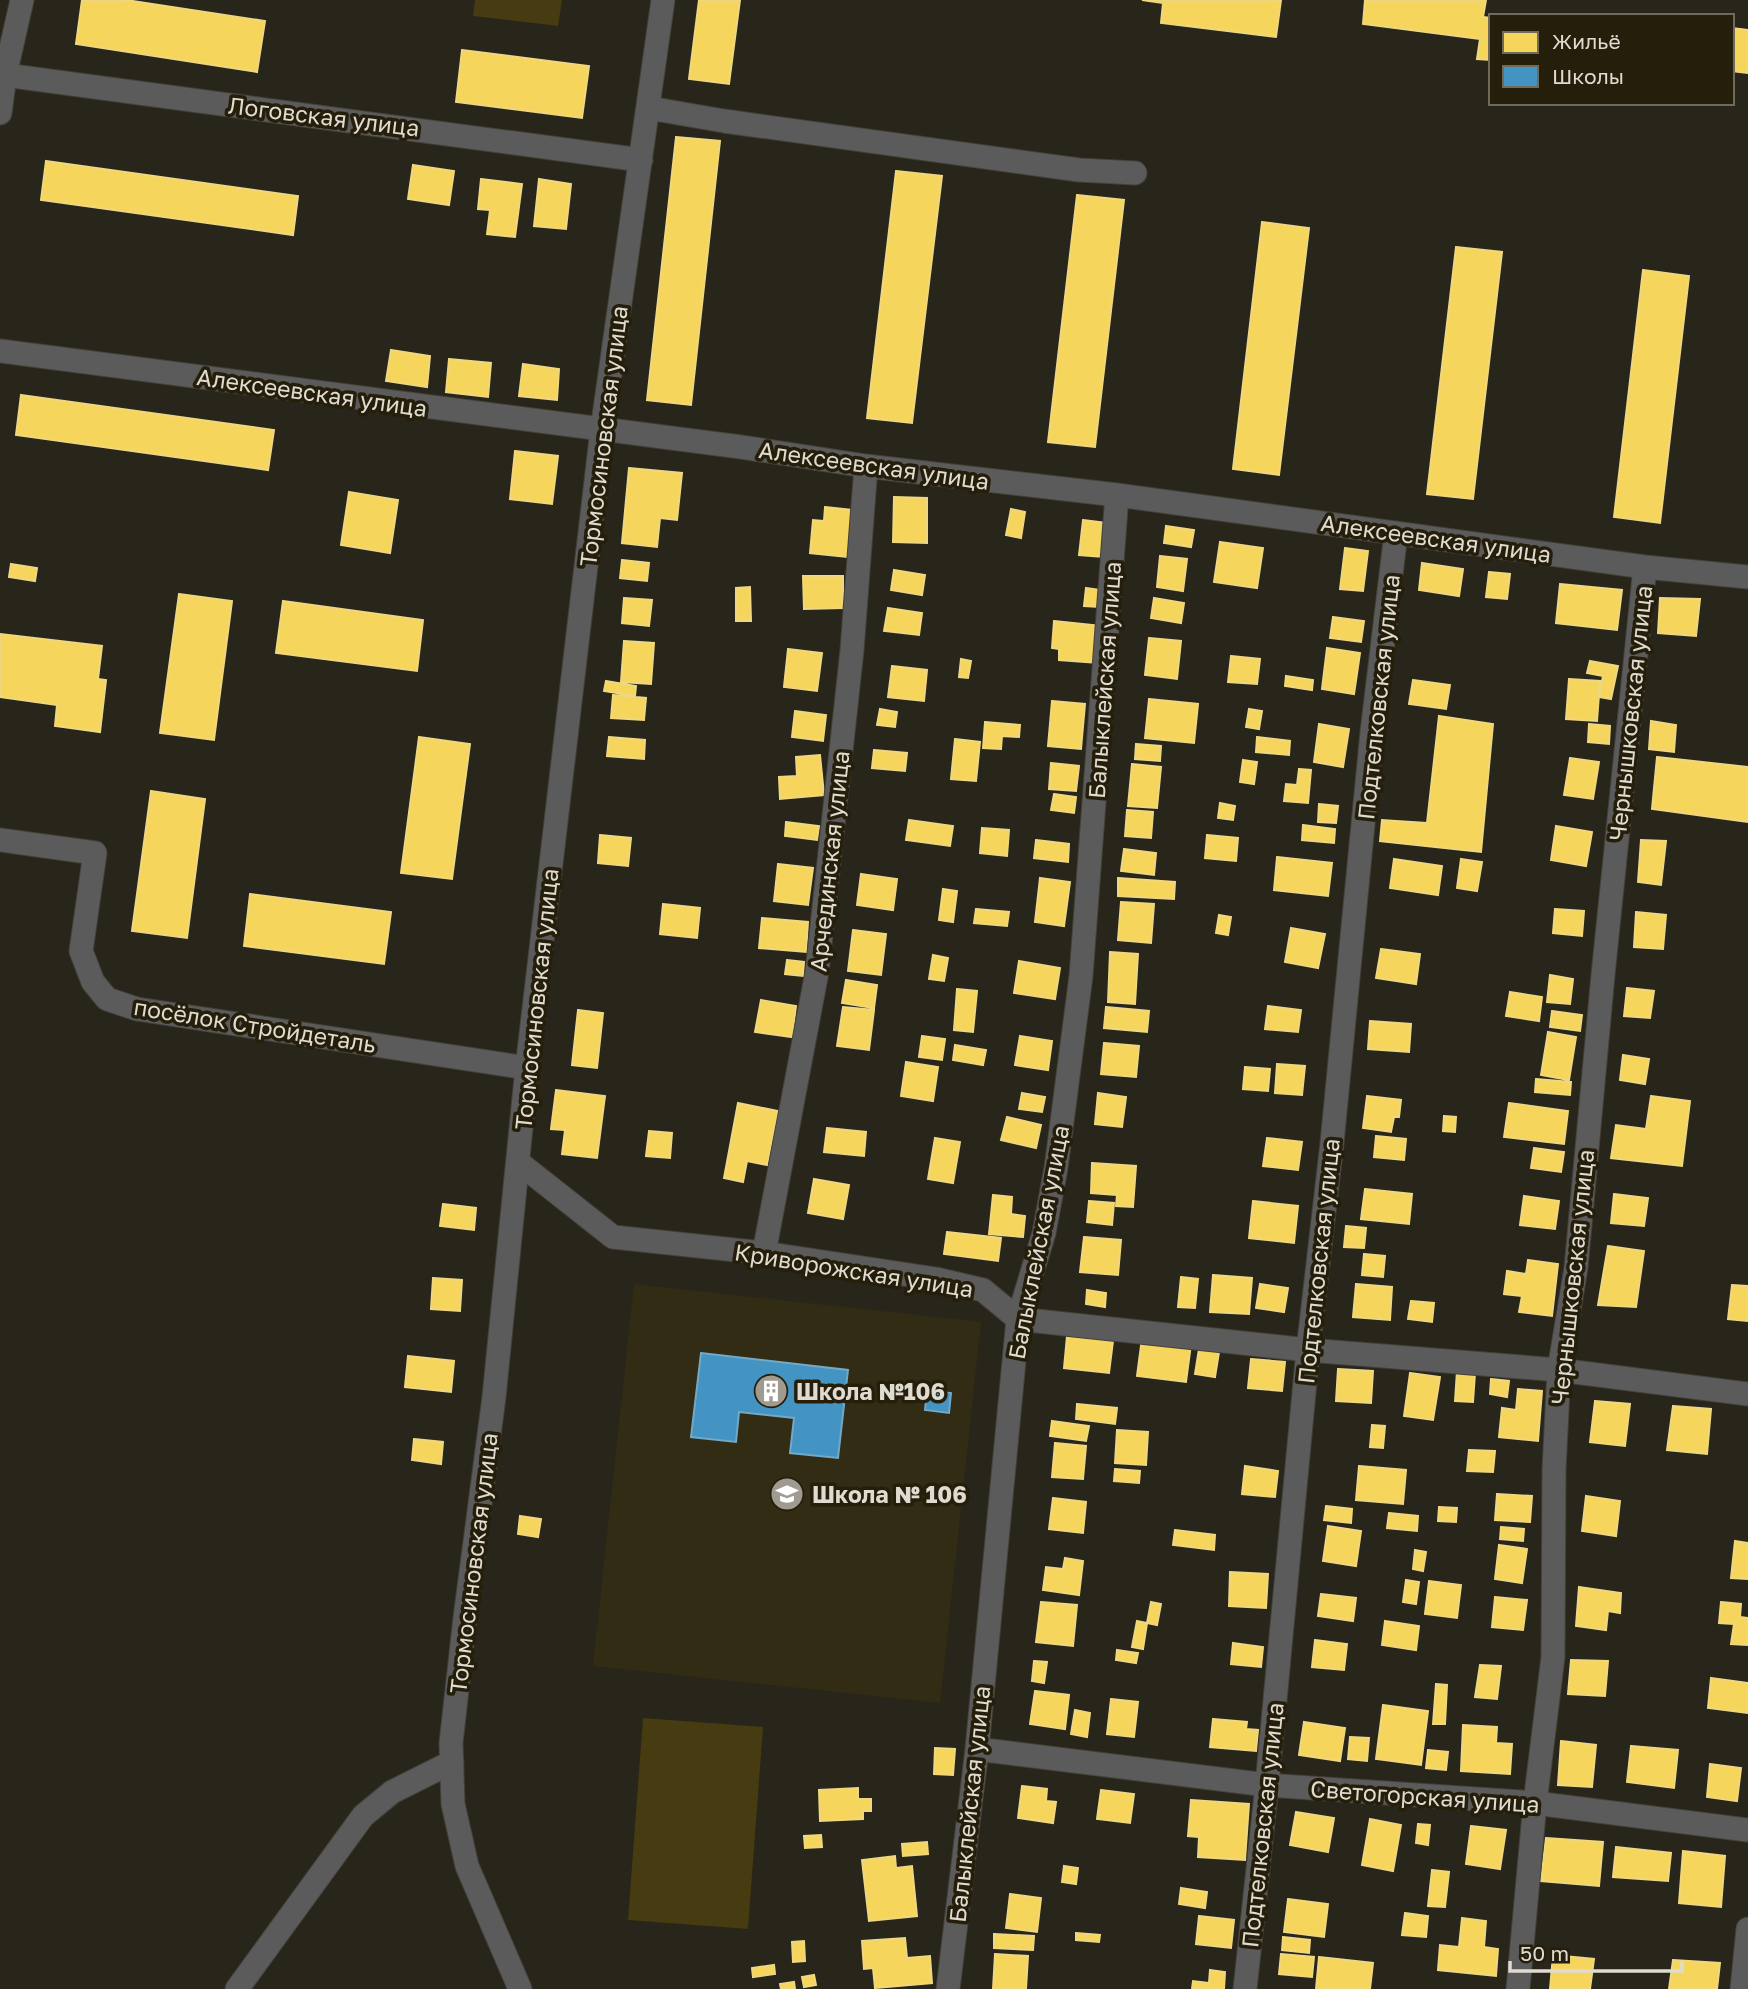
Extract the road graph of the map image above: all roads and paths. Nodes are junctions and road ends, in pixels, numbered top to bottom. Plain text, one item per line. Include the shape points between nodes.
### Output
1 (22, 0) edge
2 (663, 0) edge
3 (5, 75) junction
4 (649, 108) junction
5 (0, 113) edge
6 (641, 160) junction
7 (1135, 173) dead end
8 (0, 351) edge
9 (602, 430) junction
10 (866, 466) junction
11 (1117, 495) junction
12 (1396, 533) junction
13 (1645, 567) junction
14 (1748, 577) edge
15 (0, 840) edge
16 (527, 1068) junction
17 (518, 1162) junction
18 (764, 1253) junction
19 (1018, 1320) junction
20 (1308, 1350) junction
21 (1559, 1370) junction
22 (1748, 1394) edge
23 (976, 1749) junction
24 (452, 1762) junction
25 (1267, 1785) junction
26 (1535, 1803) junction
27 (1748, 1830) edge
28 (1748, 1929) edge
29 (237, 1989) edge
30 (520, 1989) edge
31 (948, 1989) edge
32 (1245, 1989) edge
33 (1518, 1989) edge
34 (1742, 1989) edge

1 - 3 street
2 - 4 street, Тормосиновская улица
3 - 5 street
3 - 6 street, Логовская улица
4 - 6 street, Тормосиновская улица
4 - 7 street via 1066,168
6 - 9 street, Тормосиновская улица
8 - 9 street, Алексеевская улица
9 - 10 street, Алексеевская улица
9 - 16 street, Тормосиновская улица
10 - 11 street, Алексеевская улица
10 - 18 street, Арчединская улица via 852,650 817,972
11 - 12 street, Алексеевская улица
11 - 19 street, Балыклейская улица via 1081,976 1044,1233
12 - 13 street, Алексеевская улица
12 - 20 street, Подтелковская улица
13 - 14 street, Алексеевская улица
13 - 21 street, Чернышковская улица via 1576,1268
15 - 16 street, посёлок Стройдеталь via 95,853 81,951 93,982 107,999 137,1009
16 - 17 street, Тормосиновская улица
17 - 18 street, Криворожская улица via 613,1237
17 - 24 street, Тормосиновская улица
18 - 19 street, Криворожская улица via 983,1290
19 - 20 street
19 - 23 street, Балыклейская улица
20 - 21 street
20 - 25 street, Подтелковская улица
21 - 22 street
21 - 26 street, Чернышковская улица via 1553,1657
23 - 25 street, Светогорская улица
23 - 31 street, Балыклейская улица
24 - 29 street via 392,1792 363,1816
24 - 30 street, Тормосиновская улица via 453,1804 467,1866
25 - 26 street, Светогорская улица
25 - 32 street, Подтелковская улица
26 - 27 street, Светогорская улица
26 - 33 street, Чернышковская улица
28 - 34 street

